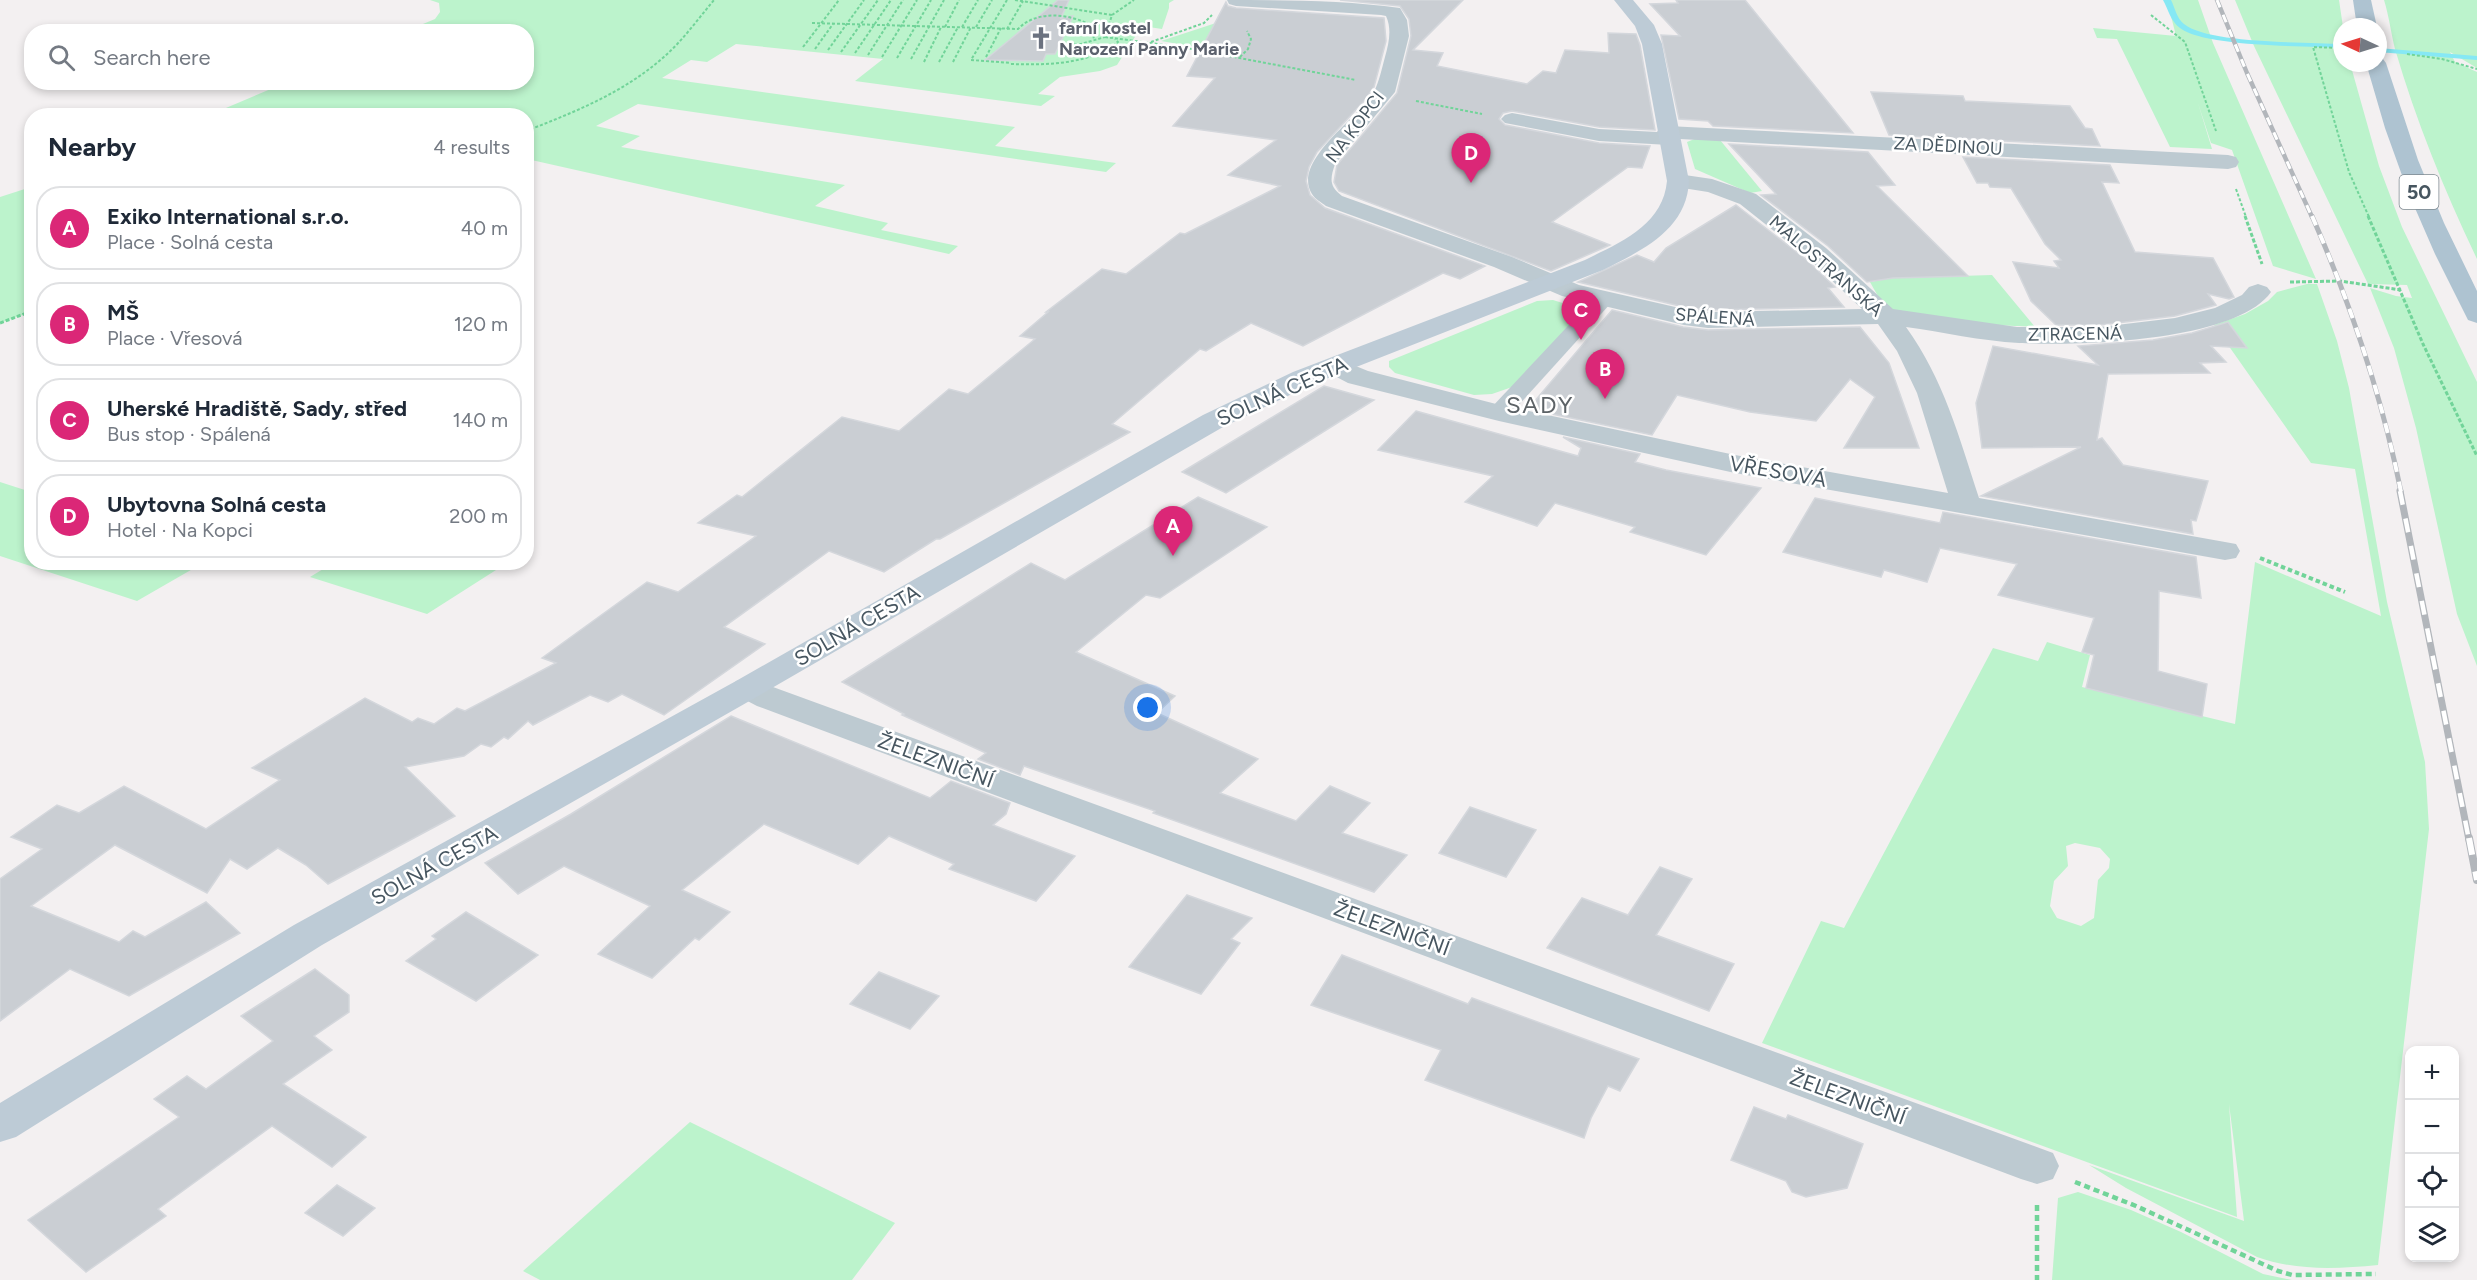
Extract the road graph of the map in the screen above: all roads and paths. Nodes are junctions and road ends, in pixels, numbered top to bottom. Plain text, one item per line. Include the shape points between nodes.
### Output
1 (714, 0) edge
2 (839, 0) edge
3 (864, 0) edge
4 (878, 0) edge
5 (891, 0) edge
6 (903, 0) edge
7 (917, 0) edge
8 (931, 0) edge
9 (944, 0) edge
10 (959, 0) edge
11 (978, 0) edge
12 (992, 0) edge
13 (1007, 0) edge
14 (1015, 0) edge
15 (1134, 0) edge
16 (1236, 0) edge
17 (1623, 0) edge
18 (2362, 0) edge
19 (1023, 1) edge
20 (1212, 14) dead end
21 (1112, 15) junction
22 (2151, 15) dead end
23 (2365, 18) edge
24 (812, 23) dead end
25 (821, 23) junction
26 (834, 23) junction
27 (847, 24) junction
28 (861, 24) junction
29 (874, 25) junction
30 (888, 25) junction
31 (901, 25) junction
32 (915, 26) junction
33 (928, 26) junction
34 (943, 27) junction
35 (960, 27) junction
36 (971, 27) junction
37 (976, 28) junction
38 (990, 28) junction
39 (1001, 28) junction
40 (1007, 28) junction
41 (1105, 37) junction
42 (1094, 40) junction
43 (1150, 42) junction
44 (1064, 45) dead end
45 (802, 47) dead end
46 (2333, 48) edge
47 (815, 49) dead end
48 (828, 50) dead end
49 (841, 52) dead end
50 (855, 53) dead end
51 (2398, 53) dead end
52 (868, 56) dead end
53 (882, 57) dead end
54 (986, 57) dead end
55 (897, 58) dead end
56 (910, 59) dead end
57 (924, 62) dead end
58 (939, 62) dead end
59 (953, 62) dead end
60 (2477, 69) edge
61 (2379, 72) edge
62 (1384, 90) junction
63 (1512, 119) joint
64 (534, 128) edge
65 (1669, 135) junction
66 (2228, 162) junction
67 (1678, 181) junction
68 (1550, 282) junction
69 (2401, 290) junction
70 (2258, 292) junction
71 (1604, 299) junction
72 (24, 314) edge
73 (2477, 315) edge
74 (1885, 316) junction
75 (0, 323) edge
76 (1336, 366) junction
77 (1499, 413) junction
78 (2477, 456) edge
79 (1966, 504) junction
80 (2225, 551) joint
81 (2345, 592) dead end
82 (748, 688) junction
83 (0, 1125) edge
84 (2037, 1167) junction
85 (2376, 1274) dead end
86 (2037, 1280) edge

1 - 64 path via 664,57 627,84
2 - 25 path
3 - 27 path
4 - 28 path
5 - 29 path
6 - 30 path
7 - 31 path
8 - 32 path
9 - 33 path
10 - 34 path
11 - 35 path
12 - 37 path
13 - 38 path
14 - 19 path
15 - 21 path
16 - 62 street, NA KOPCI via 1393,12 1399,38
17 - 65 street, SOLNÁ CESTA via 1644,25 1652,44
18 - 23 main road
19 - 21 path
19 - 40 path
20 - 43 path via 1204,23
21 - 41 path
22 - 66 path via 2185,42
24 - 25 path
25 - 26 path
25 - 45 path
26 - 27 path
26 - 47 path
27 - 28 path
27 - 48 path
28 - 29 path
28 - 49 path
29 - 30 path
29 - 50 path
30 - 31 path
30 - 52 path
31 - 32 path
31 - 53 path
32 - 33 path
32 - 55 path
33 - 34 path
33 - 56 path
34 - 35 path
34 - 57 path
35 - 36 path
35 - 58 path
36 - 37 path
36 - 59 path
37 - 38 path
38 - 39 path
38 - 41 path via 971,60 1072,62 1106,51 1118,42
39 - 40 path
39 - 54 path
40 - 42 path via 1018,29 1034,18 1062,18 1092,26
41 - 42 path
41 - 43 path
42 - 44 path
43 - 62 path
46 - 69 path via 2313,47 2349,172
51 - 60 path
61 - 73 main road, 50 via 2421,197
62 - 63 path
62 - 68 street, NA KOPCI via 1330,153 1318,182 1322,194
63 - 65 street via 1599,135
65 - 66 street, ZA DĚDINOU
65 - 67 street, SOLNÁ CESTA
66 - 70 path via 2264,268 2265,284
67 - 68 street, SOLNÁ CESTA via 1674,204 1645,238
67 - 74 street, MALOSTRANSKÁ via 1712,186 1748,199 1816,253
68 - 71 street, SPÁLENÁ
68 - 76 street, SOLNÁ CESTA
69 - 70 path via 2319,280 2289,282
69 - 78 path
70 - 74 street, ZTRACENÁ via 2224,314 2175,326 2100,335 2017,335
71 - 74 street, SPÁLENÁ via 1708,320
71 - 77 lane
72 - 75 path
74 - 79 street, MALOSTRANSKÁ via 1910,351 1931,393
76 - 77 street, VŘESOVÁ via 1358,377
76 - 82 street, SOLNÁ CESTA via 1213,421
77 - 79 street, VŘESOVÁ via 1735,464
79 - 80 street, VŘESOVÁ
80 - 81 path via 2259,557
82 - 83 street, SOLNÁ CESTA via 308,935
82 - 84 street, ŽELEZNIČNÍ
84 - 85 path via 2136,1206 2278,1271 2292,1275
84 - 86 path

